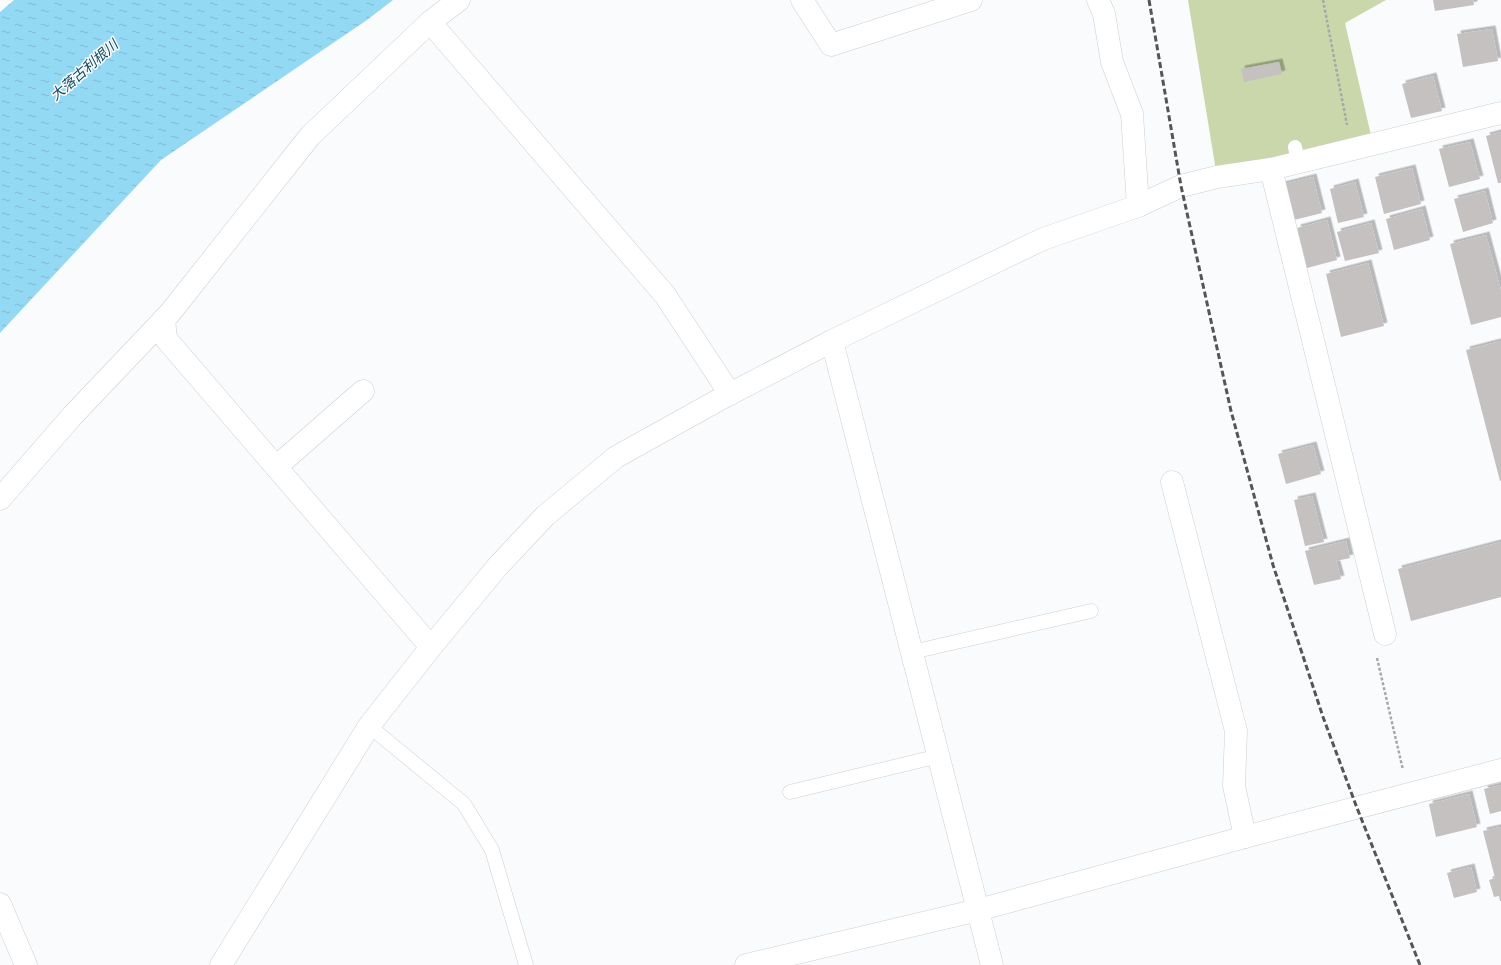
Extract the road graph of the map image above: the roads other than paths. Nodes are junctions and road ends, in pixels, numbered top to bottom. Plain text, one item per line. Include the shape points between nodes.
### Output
1 (459, 0) edge
2 (802, 0) edge
3 (972, 0) edge
4 (1098, 0) edge
5 (430, 22) junction
6 (1501, 113) edge
7 (1271, 169) junction
8 (1138, 206) junction
9 (164, 319) junction
10 (832, 341) junction
11 (363, 392) dead end
12 (730, 394) junction
13 (276, 467) junction
14 (1172, 482) dead end
15 (0, 500) edge
16 (1091, 611) dead end
17 (1385, 634) road end
18 (431, 647) junction
19 (912, 652) junction
20 (369, 726) junction
21 (939, 756) junction
22 (1501, 770) edge
23 (790, 792) dead end
24 (1245, 837) junction
25 (0, 904) edge
26 (978, 910) junction
27 (754, 964) edge
28 (26, 965) edge
29 (221, 965) edge
30 (526, 965) edge
31 (992, 965) edge

1 - 5 street
2 - 3 street via 831,45
4 - 8 street via 1104,14 1112,62 1132,114
5 - 9 street via 310,136
5 - 12 street via 665,295
6 - 7 street via 1351,149 1297,155
7 - 8 street via 1217,177 1181,186
7 - 17 street
8 - 10 street via 1043,239
9 - 13 street via 166,339
9 - 15 street via 73,415
10 - 12 street
10 - 19 street
11 - 13 street
12 - 18 street via 616,457 545,516 498,566
13 - 18 street
14 - 24 street via 1236,731 1234,786
16 - 19 lane
18 - 20 street
19 - 21 street
20 - 29 street
20 - 30 lane via 464,804 492,850
21 - 23 lane
21 - 26 street
22 - 24 street
24 - 26 street
25 - 28 street
26 - 27 street
26 - 31 street

